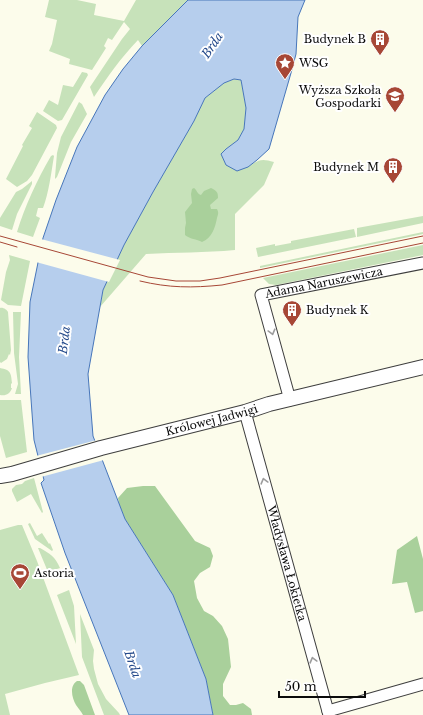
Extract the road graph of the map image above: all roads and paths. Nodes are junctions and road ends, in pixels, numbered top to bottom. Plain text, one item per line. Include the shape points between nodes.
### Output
1 (423, 263) edge
2 (423, 366) edge
3 (290, 400) junction
4 (245, 412) junction
5 (0, 476) edge
6 (423, 684) edge
7 (328, 713) edge

1 -> 3 street, Adama Naruszewicza via 261,295
2 - 3 street, Królowej Jadwigi
3 - 4 street, Królowej Jadwigi
4 - 5 street, Królowej Jadwigi
7 -> 4 street, Władysława Łokietka
6 - 7 street

